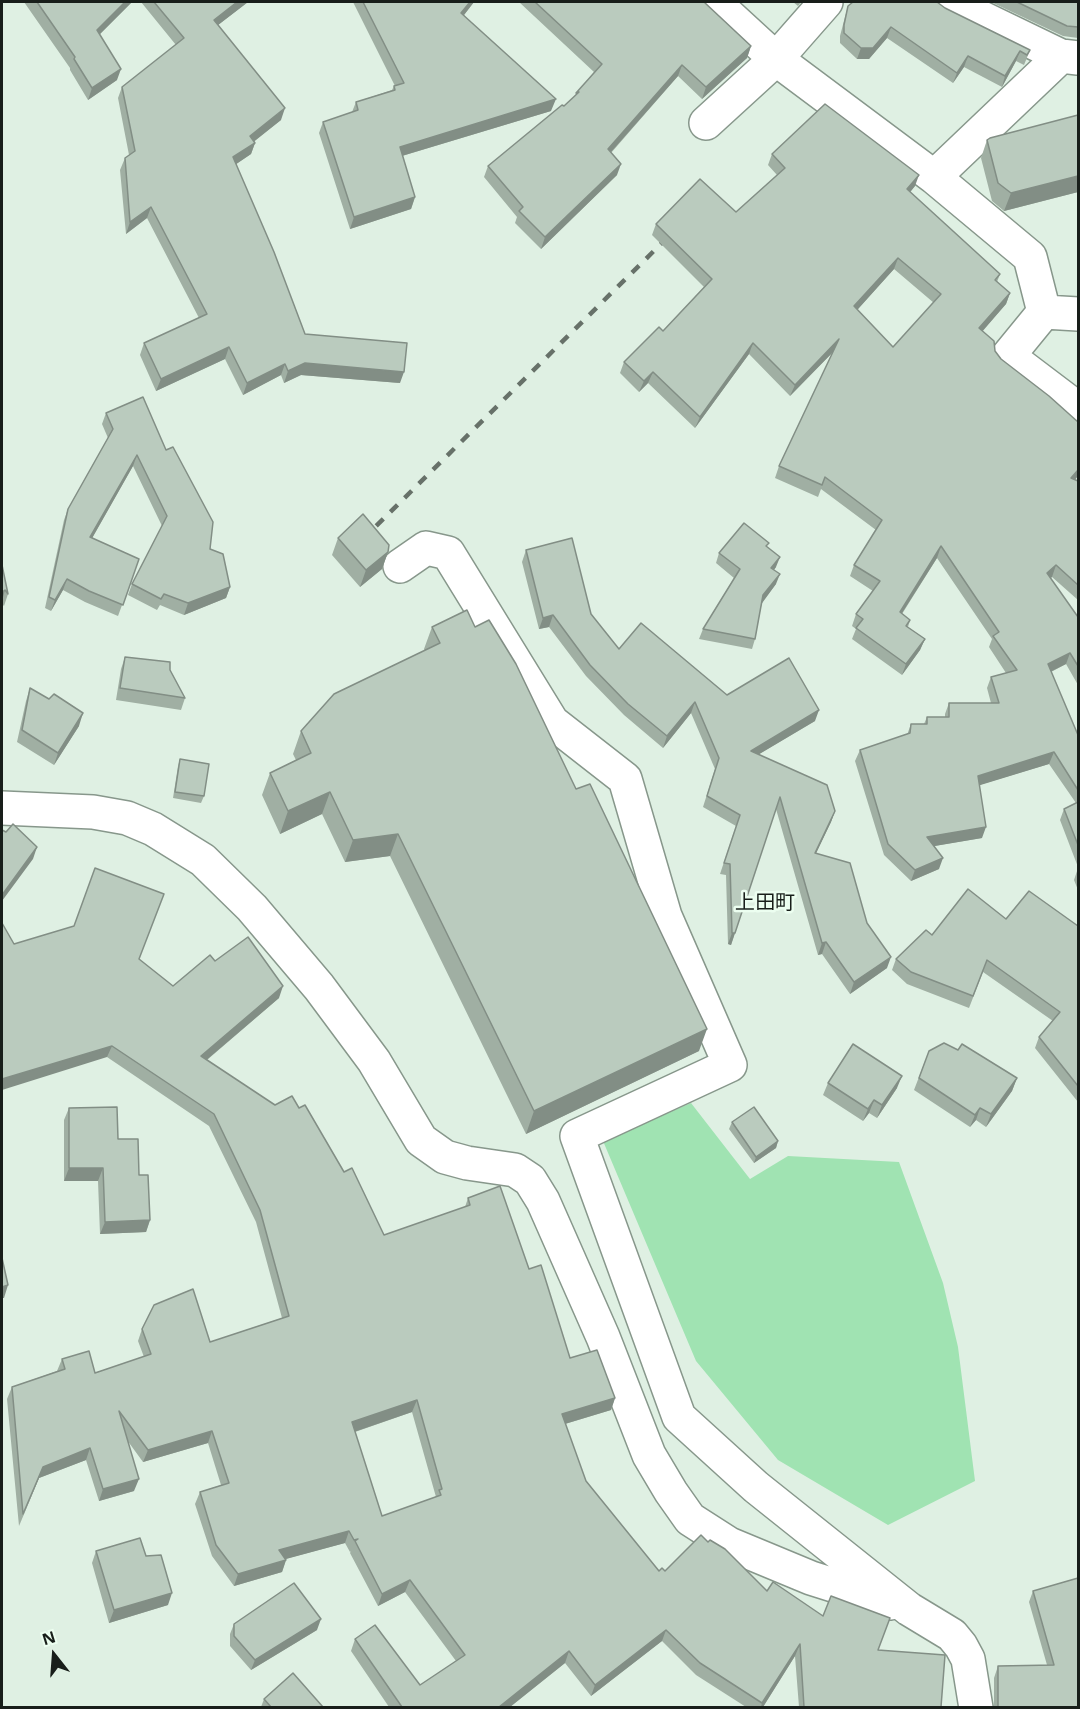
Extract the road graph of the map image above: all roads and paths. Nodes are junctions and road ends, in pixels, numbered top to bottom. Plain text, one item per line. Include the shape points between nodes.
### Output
1 (714, 2) edge
2 (826, 2) edge
3 (949, 2) edge
4 (1070, 57) edge
5 (776, 59) junction
6 (706, 123) dead end
7 (934, 177) junction
8 (1044, 312) junction
9 (1078, 314) edge
10 (1078, 409) edge
11 (400, 566) dead end
12 (2, 808) edge
13 (909, 1609) junction
14 (976, 1707) edge

1 - 5 street
2 - 5 street
3 - 4 street
4 - 7 street
5 - 6 street
5 - 7 street
7 - 8 street via 1030,257
8 - 9 street
8 - 10 street via 1008,356
11 - 13 street via 426,548 448,553 552,722 625,779 665,916 730,1065 577,1136 679,1417 756,1487
12 - 13 street via 93,812 126,818 153,829 203,860 252,908 319,987 374,1061 421,1140 445,1157 515,1170 530,1180 603,1337 649,1455 690,1519 729,1544 790,1570
13 - 14 street via 952,1635 961,1646 968,1659

